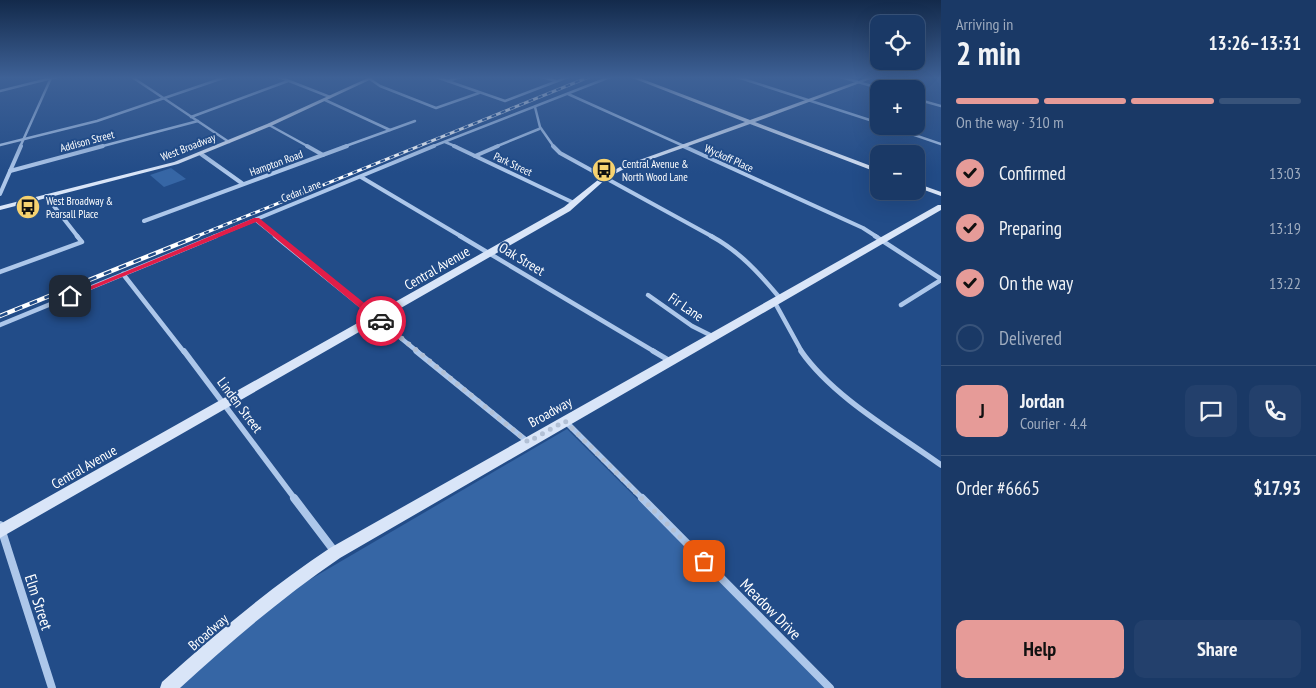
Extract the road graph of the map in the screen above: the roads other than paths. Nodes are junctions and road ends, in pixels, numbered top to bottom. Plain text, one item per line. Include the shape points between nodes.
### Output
1 (37, 109) edge
2 (133, 109) edge
3 (179, 109) edge
4 (212, 109) edge
5 (304, 109) edge
6 (348, 109) edge
7 (530, 109) edge
8 (534, 109) edge
9 (601, 109) edge
10 (716, 109) edge
11 (787, 109) edge
12 (835, 109) edge
13 (191, 117) junction
14 (870, 120) edge
15 (415, 121) dead end
16 (198, 122) junction
17 (750, 122) junction
18 (269, 125) junction
19 (539, 128) junction
20 (390, 130) junction
21 (914, 135) edge
22 (24, 139) junction
23 (229, 142) junction
24 (445, 142) junction
25 (941, 144) edge
26 (0, 145) edge
27 (683, 147) junction
28 (201, 154) junction
29 (323, 155) junction
30 (475, 156) junction
31 (870, 168) edge
32 (10, 171) junction
33 (361, 176) junction
34 (605, 177) junction
35 (243, 184) junction
36 (925, 188) edge
37 (0, 194) edge
38 (941, 194) edge
39 (46, 196) junction
40 (574, 203) junction
41 (941, 207) edge
42 (0, 208) edge
43 (256, 220) junction
44 (144, 221) dead end
45 (882, 240) junction
46 (490, 253) junction
47 (0, 272) edge
48 (123, 274) junction
49 (941, 280) edge
50 (648, 295) dead end
51 (776, 299) junction
52 (901, 305) dead end
53 (377, 317) junction
54 (0, 324) edge
55 (712, 336) junction
56 (671, 361) junction
57 (223, 404) junction
58 (565, 421) junction
59 (528, 442) junction
60 (941, 466) edge
61 (1, 528) edge
62 (335, 553) junction
63 (52, 688) edge
64 (168, 688) edge
65 (830, 688) edge

1 - 22 street
2 - 22 street
3 - 13 street
4 - 13 street
5 - 18 street, West Broadway
6 - 20 street
7 - 24 street, Cedar Lane
8 - 19 street
9 - 27 street, Wyckoff Place
10 - 17 street
11 - 17 street, Central Avenue
12 - 14 street
13 - 16 street
15 - 20 street, Hampton Road
16 - 23 street
16 - 32 street, Addison Street
17 - 27 street, Central Avenue
17 - 31 street
18 - 23 street, West Broadway
18 - 29 street
19 - 30 street
19 - 34 street via 560,153
20 - 29 street, Hampton Road
21 - 25 street
22 - 26 street
22 - 32 street
23 - 28 street, West Broadway
24 - 30 street, Park Street
24 - 33 street, Cedar Lane
27 - 34 street, Central Avenue
27 - 45 street, Wyckoff Place via 863,228
28 - 35 street
28 - 39 street, West Broadway via 149,172
29 - 35 street, Hampton Road
30 - 40 street, Park Street
32 - 37 street
33 - 43 street, Cedar Lane
33 - 46 street, Oak Street
34 - 40 street, Central Avenue
34 - 51 street via 726,244 754,267
35 - 44 street, Hampton Road
36 - 38 street
39 - 42 street, West Broadway
39 - 47 street via 82,242
40 - 46 street, Central Avenue
41 - 45 street, Broadway
43 - 48 street, Cedar Lane
43 - 53 street
45 - 49 street, Wyckoff Place
45 - 51 street, Broadway
46 - 53 street, Central Avenue
46 - 56 street, Oak Street
48 - 54 street, Cedar Lane
48 - 57 street, Linden Street
49 - 52 street
50 - 55 street, Fir Lane
51 - 55 street, Broadway
51 - 60 street via 801,351 813,368
53 - 57 street, Central Avenue
53 - 59 street
55 - 56 street, Broadway
56 - 58 street, Broadway
57 - 61 street, Central Avenue
57 - 62 street, Linden Street
58 - 59 street, Broadway
58 - 65 street, Meadow Drive
59 - 62 street, Broadway
61 - 63 street, Elm Street
62 - 64 street, Broadway via 292,581

